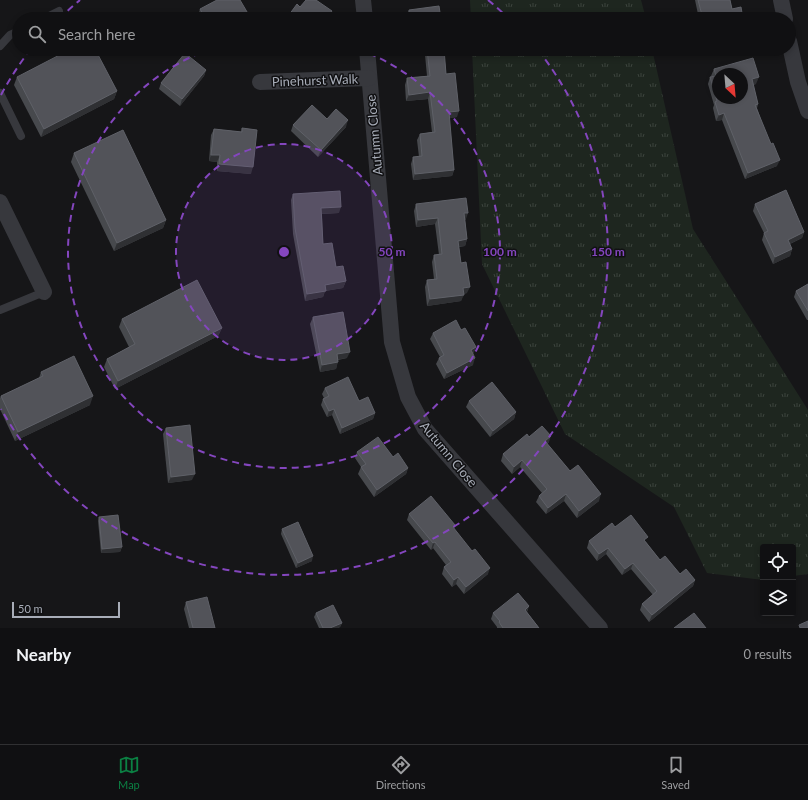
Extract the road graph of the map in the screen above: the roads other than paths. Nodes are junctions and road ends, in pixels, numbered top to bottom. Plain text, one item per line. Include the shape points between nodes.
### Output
1 (363, 0) edge
2 (781, 0) edge
3 (364, 12) edge
4 (784, 12) edge
5 (12, 34) edge
6 (0, 46) edge
7 (367, 56) edge
8 (792, 56) edge
9 (369, 78) junction
10 (260, 82) dead end
11 (0, 93) edge
12 (808, 111) edge
13 (21, 136) dead end
14 (0, 202) edge
15 (44, 292) joint
16 (0, 310) edge
17 (600, 628) edge

1 - 3 street
2 - 4 street
5 - 6 lane
7 - 9 street, Autumn Close
8 - 12 street
9 - 10 street, Pinehurst Walk
9 - 17 street, Autumn Close via 392,342 408,397 425,429
11 - 13 lane
14 - 15 street
15 - 16 lane

